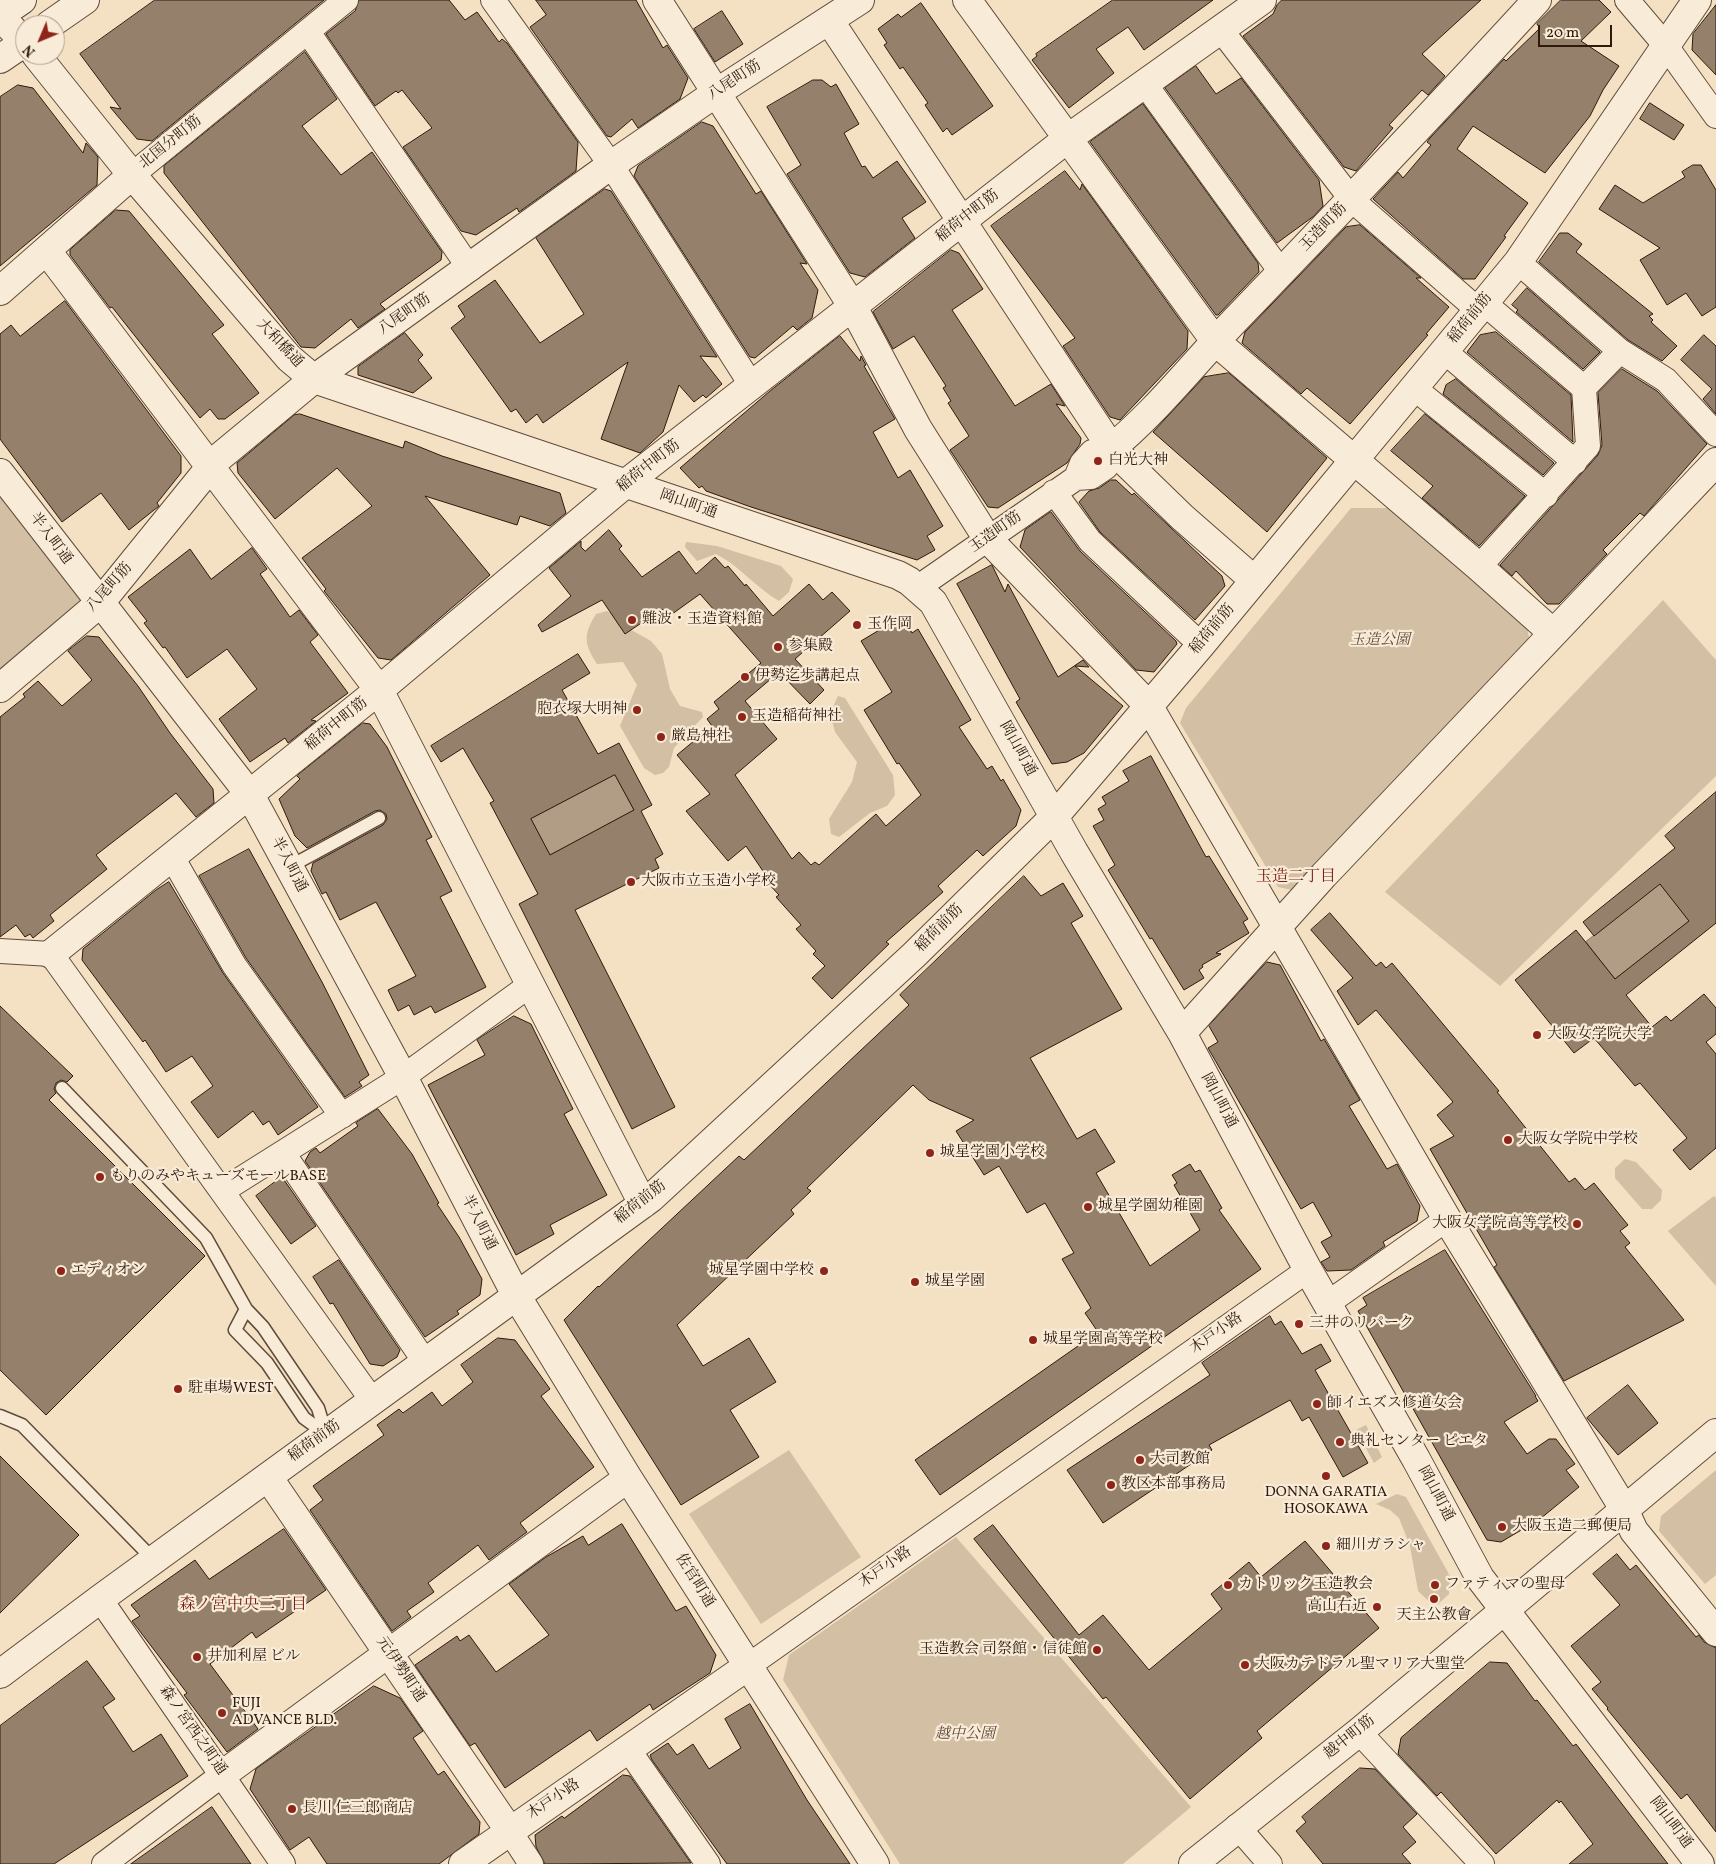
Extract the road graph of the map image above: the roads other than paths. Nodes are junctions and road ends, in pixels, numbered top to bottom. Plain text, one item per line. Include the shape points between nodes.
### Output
1 (22, 0) edge
2 (85, 0) edge
3 (346, 0) edge
4 (493, 0) edge
5 (657, 0) edge
6 (860, 0) edge
7 (967, 0) edge
8 (1262, 0) edge
9 (1537, 0) edge
10 (1627, 0) edge
11 (1697, 0) edge
12 (63, 15) edge
13 (0, 16) edge
14 (829, 20) junction
15 (1221, 30) junction
16 (15, 32) edge
17 (308, 32) junction
18 (1666, 46) junction
19 (15, 49) edge
20 (0, 59) edge
21 (44, 65) edge
22 (1145, 84) junction
23 (716, 93) junction
24 (1716, 116) edge
25 (1067, 139) junction
26 (611, 165) junction
27 (132, 175) junction
28 (1352, 200) junction
29 (962, 222) junction
30 (47, 251) junction
31 (1518, 262) junction
32 (470, 269) junction
33 (1281, 272) junction
34 (1, 288) edge
35 (854, 307) junction
36 (1481, 307) junction
37 (1215, 341) junction
38 (1620, 351) junction
39 (1444, 352) junction
40 (314, 380) junction
41 (752, 386) junction
42 (1414, 388) junction
43 (1584, 388) junction
44 (1716, 434) edge
45 (1109, 450) junction
46 (1354, 460) junction
47 (1575, 462) junction
48 (1716, 462) edge
49 (212, 466) junction
50 (0, 473) edge
51 (625, 484) junction
52 (1054, 492) junction
53 (1546, 495) junction
54 (987, 538) junction
55 (1479, 567) junction
56 (1254, 580) junction
57 (917, 588) junction
58 (100, 604) junction
59 (1553, 633) junction
60 (1201, 645) junction
61 (0, 688) edge
62 (379, 690) junction
63 (1148, 705) junction
64 (250, 795) junction
65 (1054, 817) junction
66 (379, 818) dead end
67 (172, 858) junction
68 (289, 867) junction
69 (1276, 927) junction
70 (0, 951) edge
71 (51, 954) junction
72 (530, 985) junction
73 (1182, 1033) junction
74 (403, 1077) junction
75 (62, 1088) dead end
76 (342, 1116) junction
77 (283, 1153) junction
78 (222, 1191) junction
79 (643, 1204) junction
80 (1447, 1219) junction
81 (1308, 1270) junction
82 (516, 1296) junction
83 (1328, 1303) junction
84 (246, 1309) junction
85 (425, 1362) junction
86 (372, 1400) junction
87 (0, 1416) edge
88 (1716, 1433) edge
89 (326, 1434) junction
90 (268, 1476) junction
91 (628, 1478) junction
92 (1624, 1509) junction
93 (154, 1560) junction
94 (100, 1599) junction
95 (1506, 1610) junction
96 (1716, 1632) edge
97 (388, 1652) junction
98 (748, 1666) junction
99 (0, 1674) edge
100 (1359, 1732) junction
101 (628, 1749) junction
102 (222, 1775) junction
103 (1237, 1826) junction
104 (509, 1830) junction
105 (104, 1864) edge
106 (283, 1864) edge
107 (463, 1864) edge
108 (531, 1864) edge
109 (708, 1864) edge
110 (875, 1864) edge
111 (1193, 1864) edge
112 (1270, 1864) edge
113 (1482, 1864) edge
114 (1700, 1864) edge

1 - 13 street
2 - 12 street
3 - 17 street, 北国分町筋
4 - 26 street
5 - 23 street
6 - 14 street, 八尾町筋
7 - 25 street
8 - 15 street, 稲荷中町筋
9 - 28 street, 玉造町筋
10 - 18 street
11 - 18 street, 稲荷前筋
13 - 16 street
14 - 23 street, 八尾町筋
14 - 29 street
15 - 22 street, 稲荷中町筋
15 - 28 street
17 - 27 street, 北国分町筋
17 - 32 street
18 - 24 street
18 - 31 street, 稲荷前筋
19 - 20 street
21 - 27 street, 大和橋通
22 - 25 street, 稲荷中町筋
22 - 33 street
23 - 26 street, 八尾町筋
23 - 35 street
25 - 29 street, 稲荷中町筋
25 - 37 street
26 - 32 street, 八尾町筋
26 - 41 street
27 - 30 street, 北国分町筋
27 - 40 street, 大和橋通 via 289,358
28 - 33 street, 玉造町筋
28 - 36 street
29 - 35 street, 稲荷中町筋
29 - 45 street
30 - 34 street, 北国分町筋
30 - 49 street
31 - 36 street, 稲荷前筋
31 - 38 street
32 - 40 street, 八尾町筋
33 - 37 street, 玉造町筋
35 - 41 street, 稲荷中町筋
35 - 54 street via 918,429
36 - 39 street, 稲荷前筋
36 - 43 street
37 - 45 street, 玉造町筋 via 1146,420
37 - 46 street
38 - 43 street
38 - 44 street via 1666,380
39 - 42 street, 稲荷前筋
39 - 47 street
40 - 49 street, 八尾町筋
40 - 51 street, 大和橋通
41 - 51 street, 稲荷中町筋
42 - 46 street, 稲荷前筋
42 - 53 street
43 - 47 street via 1588,446
45 - 52 street, 玉造町筋 via 1106,467 1091,477 1076,478
45 - 56 street
46 - 55 street
46 - 56 street, 稲荷前筋
47 - 53 street
48 - 59 street
49 - 58 street, 八尾町筋
49 - 62 street
50 - 58 street, 半入町通
51 - 57 street, 岡山町通 via 898,576
51 - 62 street, 稲荷中町筋
52 - 54 street, 玉造町筋
52 - 60 street via 1090,541
53 - 55 street
54 - 57 street, 玉造町筋
54 - 63 street
55 - 59 street
56 - 60 street, 稲荷前筋
57 - 65 street, 岡山町通 via 933,602
58 - 61 street, 八尾町筋
58 - 64 street, 半入町通
59 - 69 street
60 - 63 street, 稲荷前筋
62 - 64 street, 稲荷中町筋
62 - 72 street
63 - 65 street, 稲荷前筋
63 - 69 street
64 - 67 street, 稲荷中町筋
64 - 68 street, 半入町通
65 - 73 street, 岡山町通
65 - 79 street, 稲荷前筋 via 914,955
66 - 68 lane
67 - 71 street, 稲荷中町筋
67 - 76 street via 234,965
68 - 74 street, 半入町通
69 - 73 street
69 - 80 street
70 - 71 street
71 - 78 street
72 - 74 street
72 - 79 street
73 - 81 street, 岡山町通
74 - 76 street
74 - 82 street, 半入町通
75 - 84 lane via 206,1238
76 - 77 street
77 - 78 street
77 - 85 street
78 - 86 street
79 - 82 street, 稲荷前筋
80 - 83 street
80 - 92 street
81 - 83 street, 岡山町通
81 - 98 street, 木戸小路
82 - 85 street, 稲荷前筋
82 - 91 street, 佐官町通
83 - 95 street, 岡山町通 via 1480,1578
84 - 89 lane via 263,1327 318,1408
84 - 89 lane via 235,1330 267,1363 304,1418
85 - 86 street, 稲荷前筋
86 - 89 street, 稲荷前筋
87 - 93 lane via 22,1425
88 - 92 street, 越中町筋
89 - 90 street, 稲荷前筋
90 - 93 street, 稲荷前筋
90 - 97 street, 元伊勢町通
91 - 97 street
91 - 98 street, 佐官町通
92 - 95 street, 越中町筋
92 - 96 street via 1634,1531
93 - 94 street, 稲荷前筋
94 - 99 street, 稲荷前筋
94 - 102 street, 森ノ宮西之町通
95 - 100 street, 越中町筋
95 - 114 street, 岡山町通
97 - 102 street
97 - 104 street, 元伊勢町通
98 - 101 street, 木戸小路
98 - 110 street, 佐官町通
100 - 103 street, 越中町筋
100 - 113 street
101 - 104 street, 木戸小路
101 - 109 street
102 - 105 street
102 - 106 street, 森ノ宮西之町通
103 - 111 street, 越中町筋
103 - 112 street
104 - 107 street, 木戸小路
104 - 108 street, 元伊勢町通

